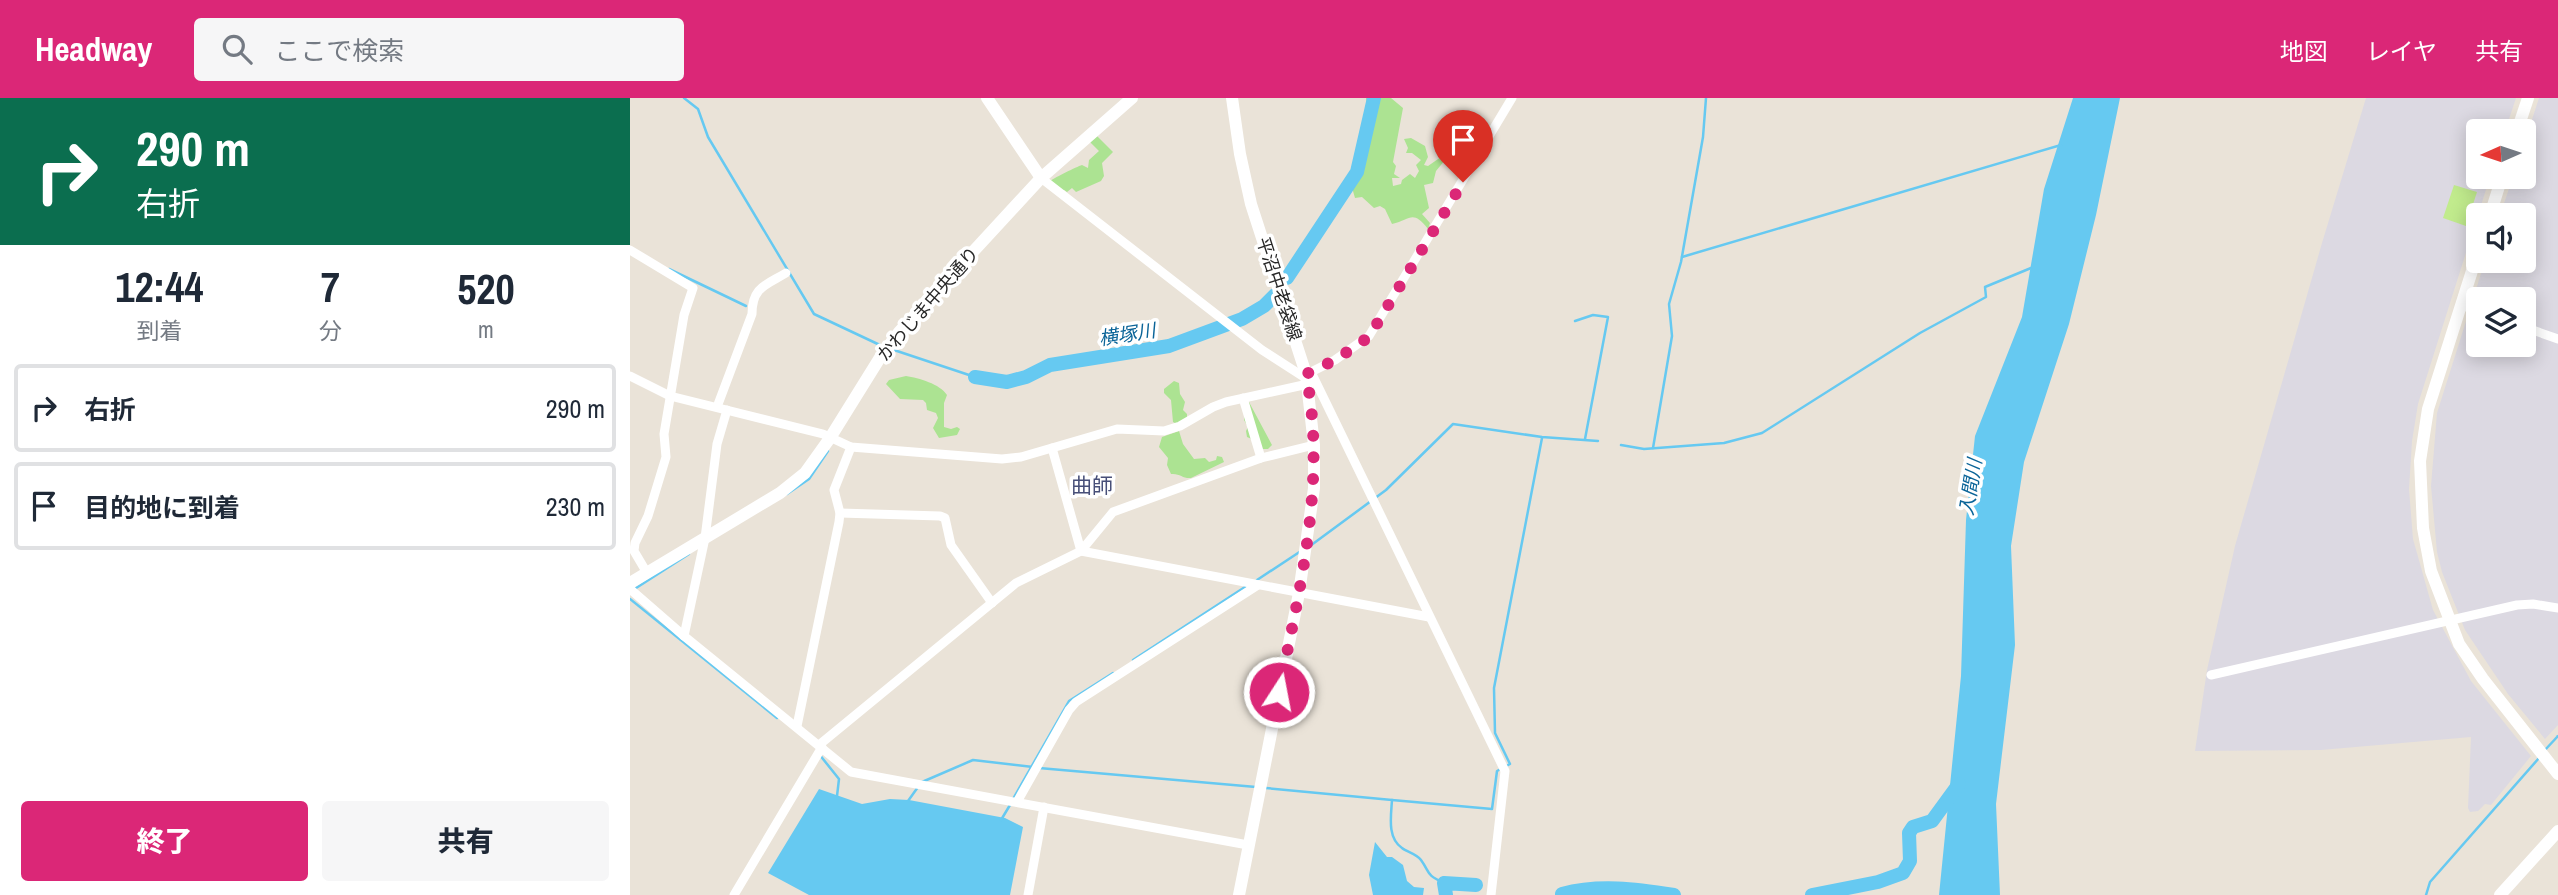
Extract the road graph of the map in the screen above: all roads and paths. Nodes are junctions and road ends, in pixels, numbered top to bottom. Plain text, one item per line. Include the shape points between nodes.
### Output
1 (987, 98) edge
2 (1132, 98) edge
3 (1232, 98) edge
4 (1512, 98) edge
5 (2528, 98) edge
6 (2521, 119) edge
7 (1041, 178) junction
8 (630, 250) edge
9 (786, 273) dead end
10 (2471, 273) edge
11 (2461, 305) junction
12 (2466, 307) edge
13 (2536, 331) edge
14 (2558, 339) edge
15 (630, 376) edge
16 (1308, 377) junction
17 (670, 396) junction
18 (1242, 398) junction
19 (722, 408) junction
20 (830, 438) junction
21 (1314, 445) junction
22 (851, 447) junction
23 (1052, 449) junction
24 (1261, 458) junction
25 (840, 513) junction
26 (705, 538) junction
27 (1081, 551) junction
28 (647, 573) junction
29 (630, 583) edge
30 (1258, 585) junction
31 (630, 589) edge
32 (1299, 593) junction
33 (992, 603) junction
34 (2558, 608) edge
35 (1429, 617) junction
36 (2449, 621) junction
37 (684, 636) junction
38 (2211, 675) dead end
39 (797, 726) junction
40 (820, 746) junction
41 (2558, 774) edge
42 (1017, 802) junction
43 (1044, 807) junction
44 (2558, 831) edge
45 (1248, 845) junction
46 (2503, 894) edge
47 (734, 895) edge
48 (1028, 895) edge
49 (1239, 895) edge
50 (1491, 895) edge

1 - 7 street
2 - 7 street, かわじま中央通り
3 - 16 street, 平沼中老袋線 via 1251,204
4 - 16 street via 1369,337
5 - 6 street
7 - 16 street via 1262,350
7 - 20 street, かわじま中央通り via 900,332
8 - 17 street via 693,288
9 - 19 street via 758,290
10 - 11 street
11 - 12 street
11 - 36 street via 2428,409 2420,461 2425,539
13 - 14 street
15 - 17 street
16 - 18 street
16 - 21 street, 平沼中老袋線
16 - 35 street
17 - 19 street
17 - 28 street via 664,434 666,457 634,551
18 - 23 street via 1164,431 1117,429
18 - 24 street
19 - 20 street
19 - 26 street
20 - 22 street
20 - 26 street, かわじま中央通り via 793,484
21 - 24 street
21 - 32 street, 平沼中老袋線 via 1314,488
22 - 23 street via 1002,459
22 - 25 street via 834,490
23 - 27 street
24 - 27 street via 1113,512
25 - 33 street via 945,518 951,545
25 - 39 street
26 - 28 street, かわじま中央通り
26 - 37 street
27 - 30 street
27 - 33 street via 1016,583
28 - 29 street, かわじま中央通り
30 - 32 street
30 - 42 street via 1076,702
31 - 37 street
32 - 35 street
32 - 45 street, 平沼中老袋線
33 - 40 street
34 - 36 street via 2517,605
35 - 50 street via 1505,771
36 - 38 street
36 - 41 street via 2483,679
37 - 39 street
39 - 40 street
40 - 42 street via 851,772
40 - 47 street
42 - 43 street
43 - 45 street
43 - 48 street
44 - 46 street
45 - 49 street, 平沼中老袋線

